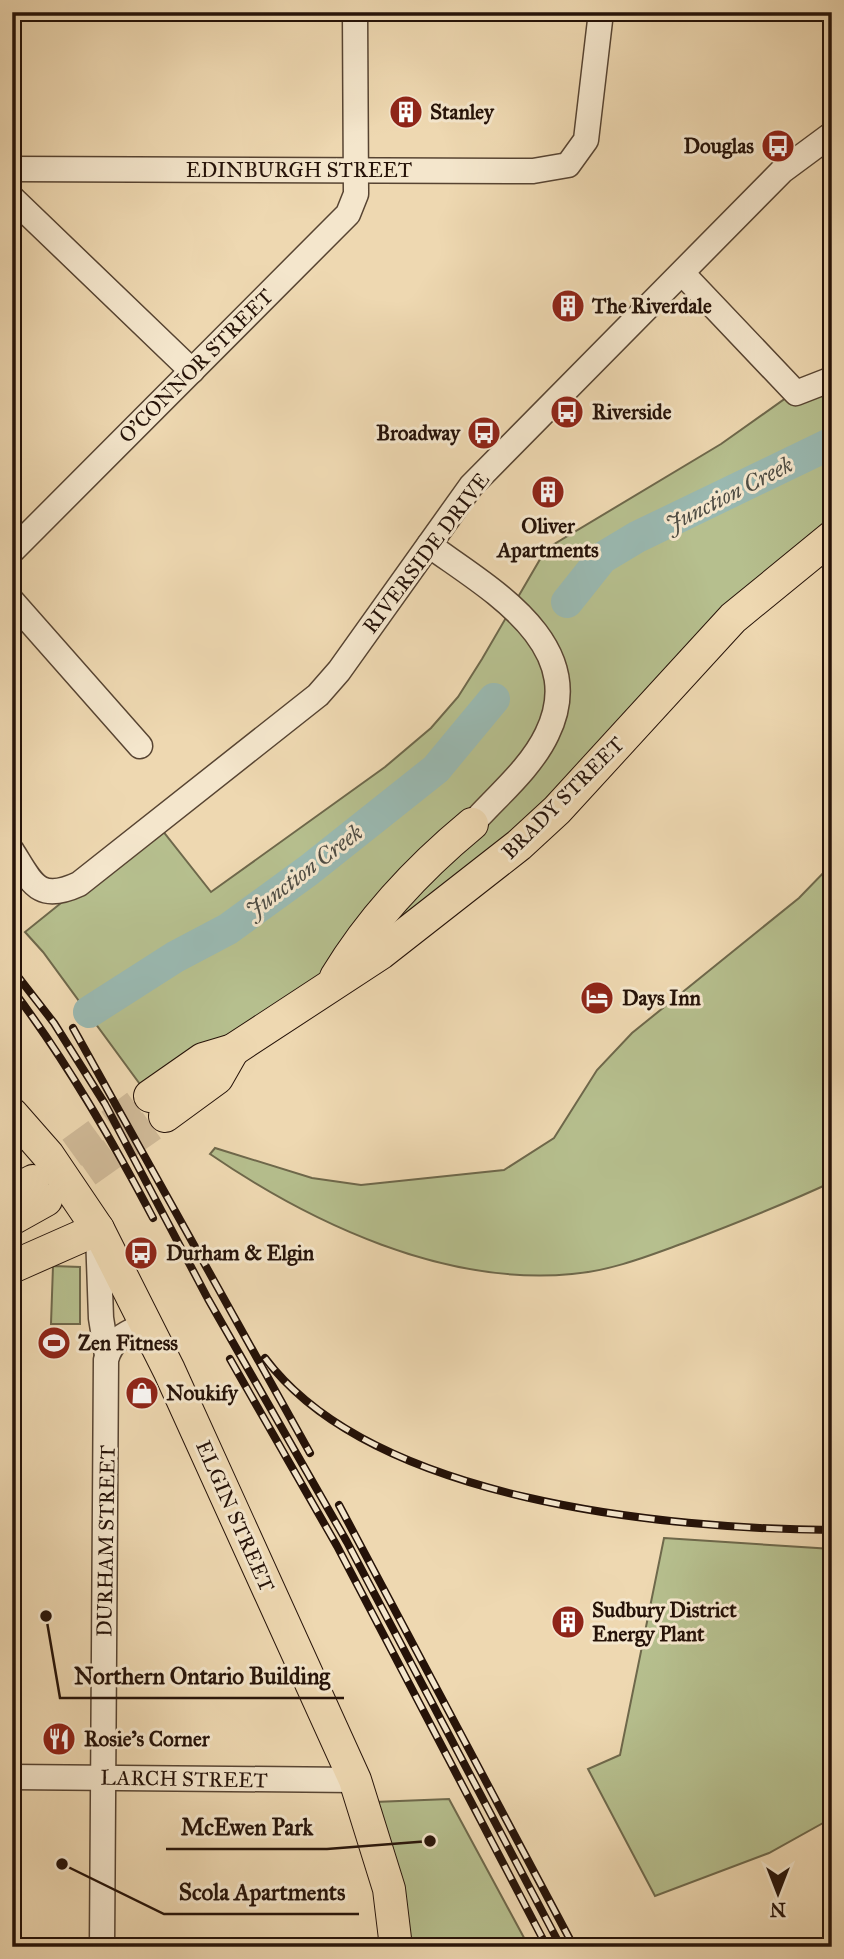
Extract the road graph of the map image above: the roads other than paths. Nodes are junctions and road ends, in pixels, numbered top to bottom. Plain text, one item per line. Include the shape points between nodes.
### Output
1 (355, 12) edge
2 (601, 12) edge
3 (829, 141) edge
4 (12, 169) edge
5 (354, 170) junction
6 (12, 198) edge
7 (683, 274) junction
8 (192, 371) junction
9 (832, 379) edge
10 (832, 537) edge
11 (429, 545) junction
12 (12, 551) edge
13 (12, 601) edge
14 (140, 746) dead end
15 (472, 824) junction
16 (12, 851) edge
17 (455, 897) junction
18 (330, 987) junction
19 (157, 1106) tunnel mouth
20 (12, 1114) edge
21 (30, 1191) tunnel mouth
22 (12, 1219) edge
23 (98, 1229) junction
24 (12, 1267) edge
25 (146, 1324) junction
26 (107, 1355) junction
27 (12, 1777) edge
28 (104, 1778) junction
29 (355, 1780) junction
30 (102, 1947) edge
31 (396, 1947) edge

1 - 5 street, O'CONNOR STREET
2 - 5 street, EDINBURGH STREET via 586,140 568,164 533,171
3 - 7 street, RIVERSIDE DRIVE via 782,171
4 - 5 street, EDINBURGH STREET
5 - 8 street, O'CONNOR STREET via 356,194 348,214
6 - 8 street
7 - 9 street via 796,393
7 - 11 street, RIVERSIDE DRIVE via 471,486
8 - 12 street, O'CONNOR STREET
10 - 17 main road, BRADY STREET via 733,618 557,810
11 - 15 street via 519,610 545,644 554,671 554,715 547,734
11 - 16 street, RIVERSIDE DRIVE via 318,695 79,884 48,893 31,881
13 - 14 street
15 - 17 main road via 456,853 452,871
15 - 18 main road via 400,893 355,946
17 - 18 main road, BRADY STREET
18 - 19 main road, BRADY STREET via 233,1050 203,1059
20 - 23 main road, ELGIN STREET via 48,1155
21 - 22 main road
23 - 24 main road
23 - 25 main road, ELGIN STREET
23 - 26 street, DURHAM STREET
25 - 26 street via 120,1337
25 - 29 main road, ELGIN STREET
26 - 28 street, DURHAM STREET
27 - 28 street, LARCH STREET
28 - 29 street, LARCH STREET
28 - 30 street, DURHAM STREET
29 - 31 main road, ELGIN STREET via 389,1889

